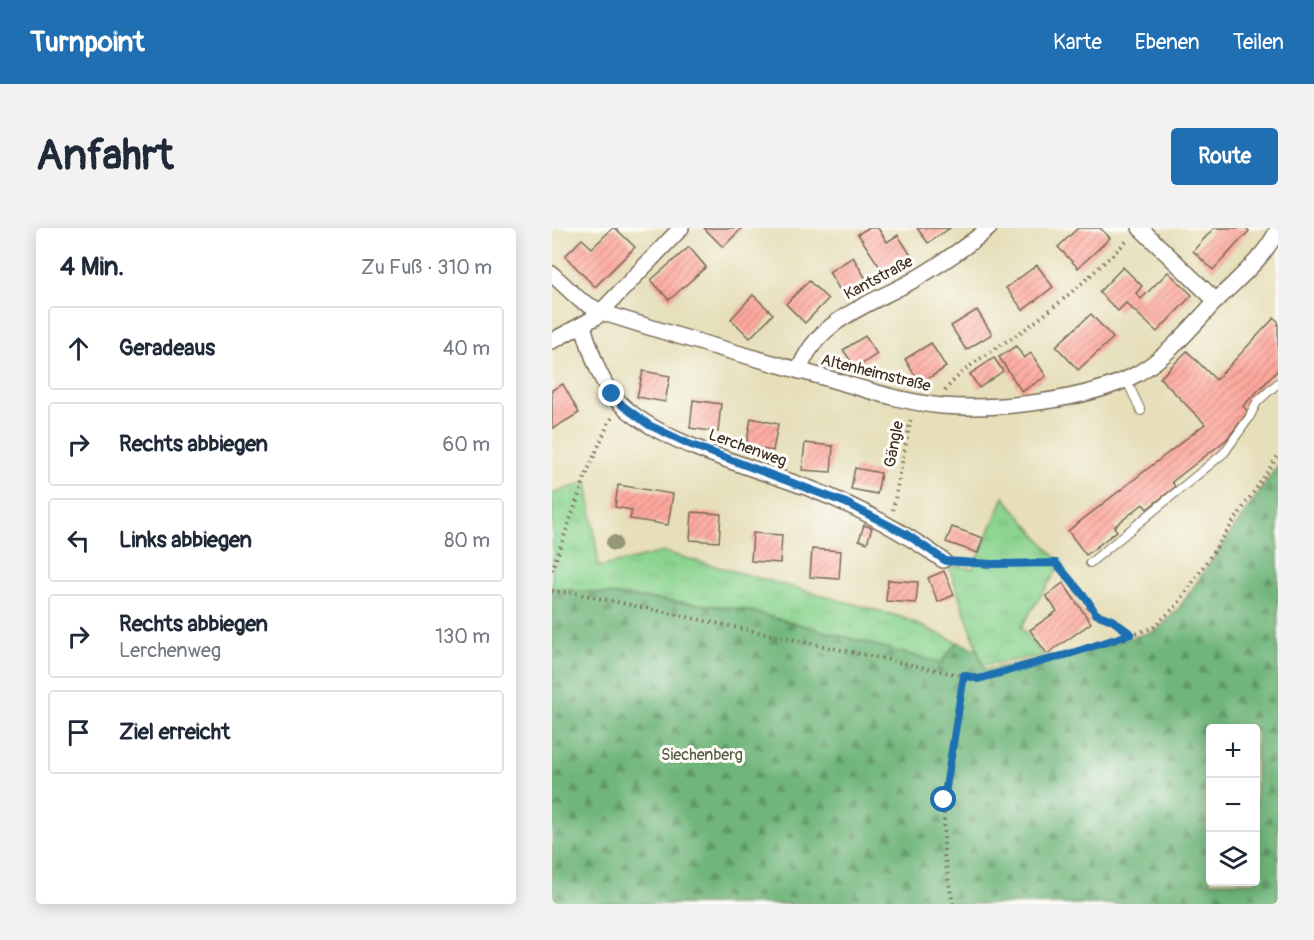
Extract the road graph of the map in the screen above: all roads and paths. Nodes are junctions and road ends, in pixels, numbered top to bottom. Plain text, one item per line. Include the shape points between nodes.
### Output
1 (681, 228) edge
2 (989, 228) edge
3 (1140, 228) edge
4 (1276, 236) edge
5 (552, 274) edge
6 (1216, 301) junction
7 (601, 312) junction
8 (583, 326) junction
9 (552, 341) edge
10 (799, 371) junction
11 (1125, 379) junction
12 (1278, 383) edge
13 (914, 401) junction
14 (942, 406) junction
15 (1141, 411) dead end
16 (609, 422) dead end
17 (1278, 456) edge
18 (897, 491) dead end
19 (943, 560) joint
20 (1090, 563) dead end
21 (552, 570) edge
22 (552, 591) edge
23 (1091, 606) junction
24 (1083, 612) dead end
25 (1131, 634) junction
26 (964, 675) junction
27 (953, 904) edge

1 - 7 street
2 - 10 street, Kantstraße via 913,280 831,325 807,350
3 - 6 street
3 - 14 path via 1083,284 963,372 946,389
4 - 6 street, Altenheimstraße
5 - 7 street, Altenheimstraße via 580,300
6 - 11 street, Altenheimstraße via 1164,355
7 - 8 street
7 - 10 street, Altenheimstraße
8 - 9 street
8 - 19 street, Lerchenweg via 602,378 636,417 689,444 846,503 906,534
10 - 13 street, Altenheimstraße
11 - 14 street, Altenheimstraße via 1090,391 1010,405
11 - 15 lane
12 - 20 lane via 1257,402 1224,453
13 - 14 street, Altenheimstraße
13 - 18 path, Gängle
16 - 21 path
17 - 25 path via 1178,604 1153,628
19 - 23 path via 1056,563
22 - 26 path
23 - 24 path
23 - 25 path via 1096,614
25 - 26 path via 978,679
26 - 27 path via 944,800 944,855

